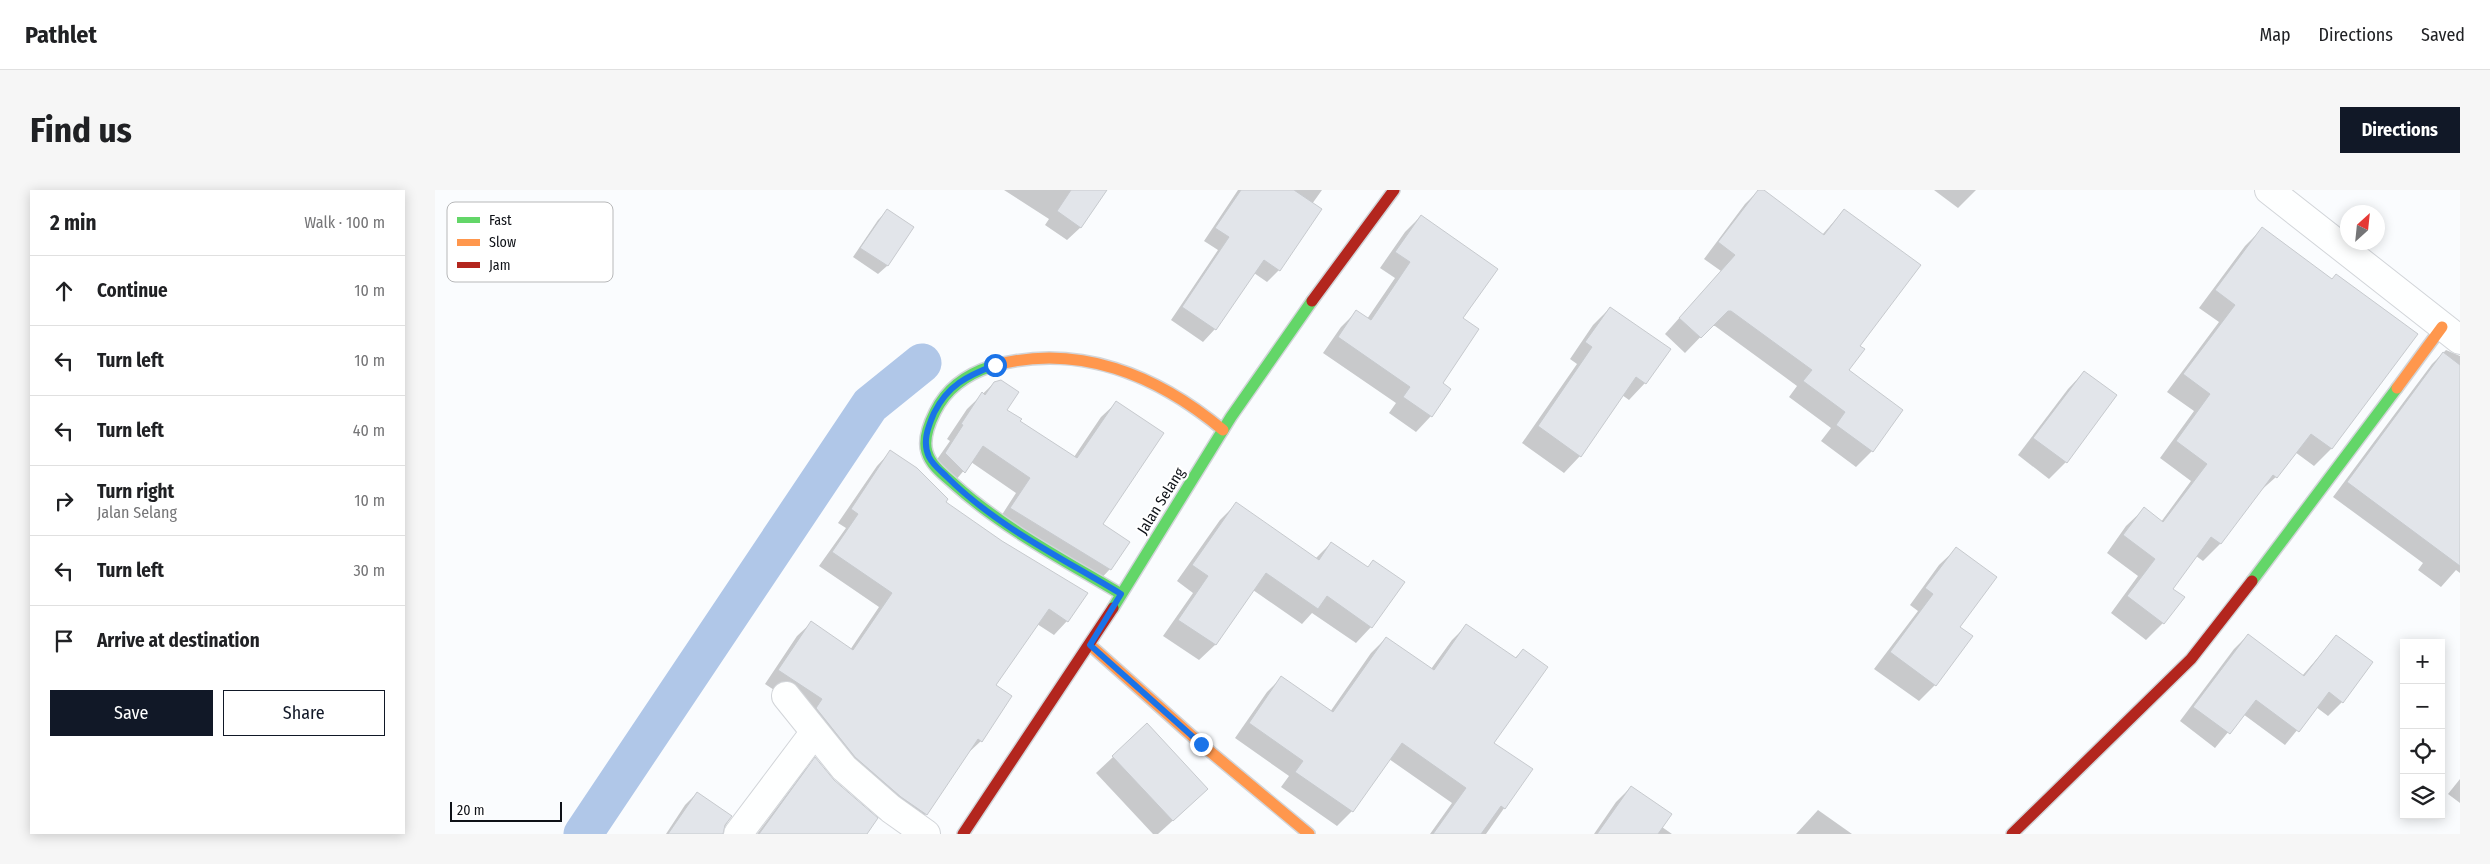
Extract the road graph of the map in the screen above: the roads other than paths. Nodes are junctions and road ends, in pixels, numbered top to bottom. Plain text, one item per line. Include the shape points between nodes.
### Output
1 (1394, 190) edge
2 (2269, 190) edge
3 (2451, 334) edge
4 (1223, 430) junction
5 (1121, 594) junction
6 (1090, 645) junction
7 (786, 696) dead end
8 (814, 733) junction
9 (738, 834) edge
10 (926, 834) edge
11 (963, 834) edge
12 (1309, 834) edge
13 (2012, 834) edge

1 - 4 street, Jalan Selang via 1270,359
2 - 3 street
3 - 13 street via 2311,504 2191,659
4 - 5 street, Jalan Selang
4 - 5 street via 1169,391 1122,371 1052,357 1017,358 967,375 939,404 927,428 926,439 929,458 936,467 965,496 995,517
5 - 6 street, Jalan Selang
6 - 11 street, Jalan Selang
6 - 12 street
7 - 8 street
8 - 9 street
8 - 10 street via 850,774

